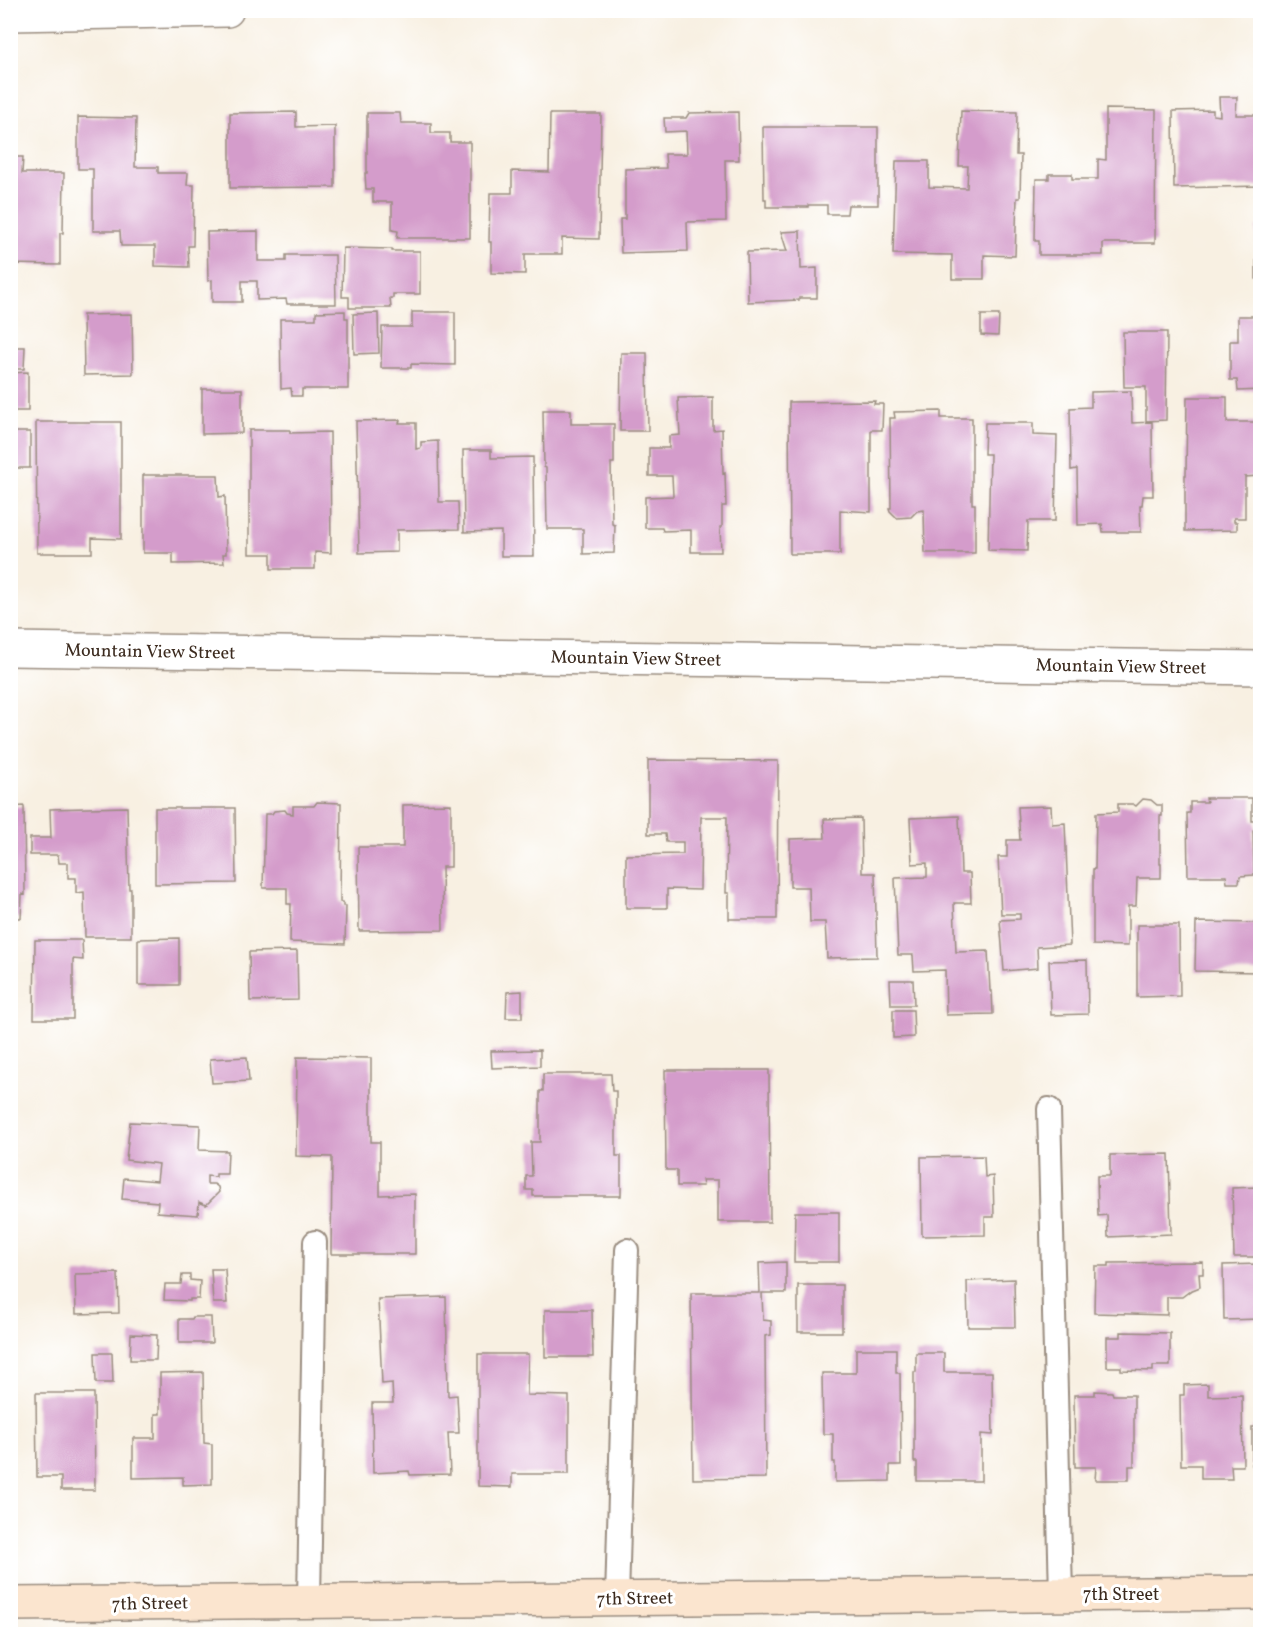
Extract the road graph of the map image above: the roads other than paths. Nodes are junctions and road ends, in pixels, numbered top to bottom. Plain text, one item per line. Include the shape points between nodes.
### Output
1 (227, 10) edge
2 (10, 14) edge
3 (10, 649) edge
4 (1260, 668) edge
5 (1049, 1110) dead end
6 (315, 1242) dead end
7 (627, 1250) dead end
8 (1260, 1593) edge
9 (1061, 1595) junction
10 (617, 1599) junction
11 (309, 1601) junction
12 (10, 1604) edge

1 - 2 street
3 - 4 street, Mountain View Street
5 - 9 lane
6 - 11 lane
7 - 10 lane
8 - 9 street, 7th Street
9 - 10 street, 7th Street
10 - 11 street, 7th Street
11 - 12 street, 7th Street

